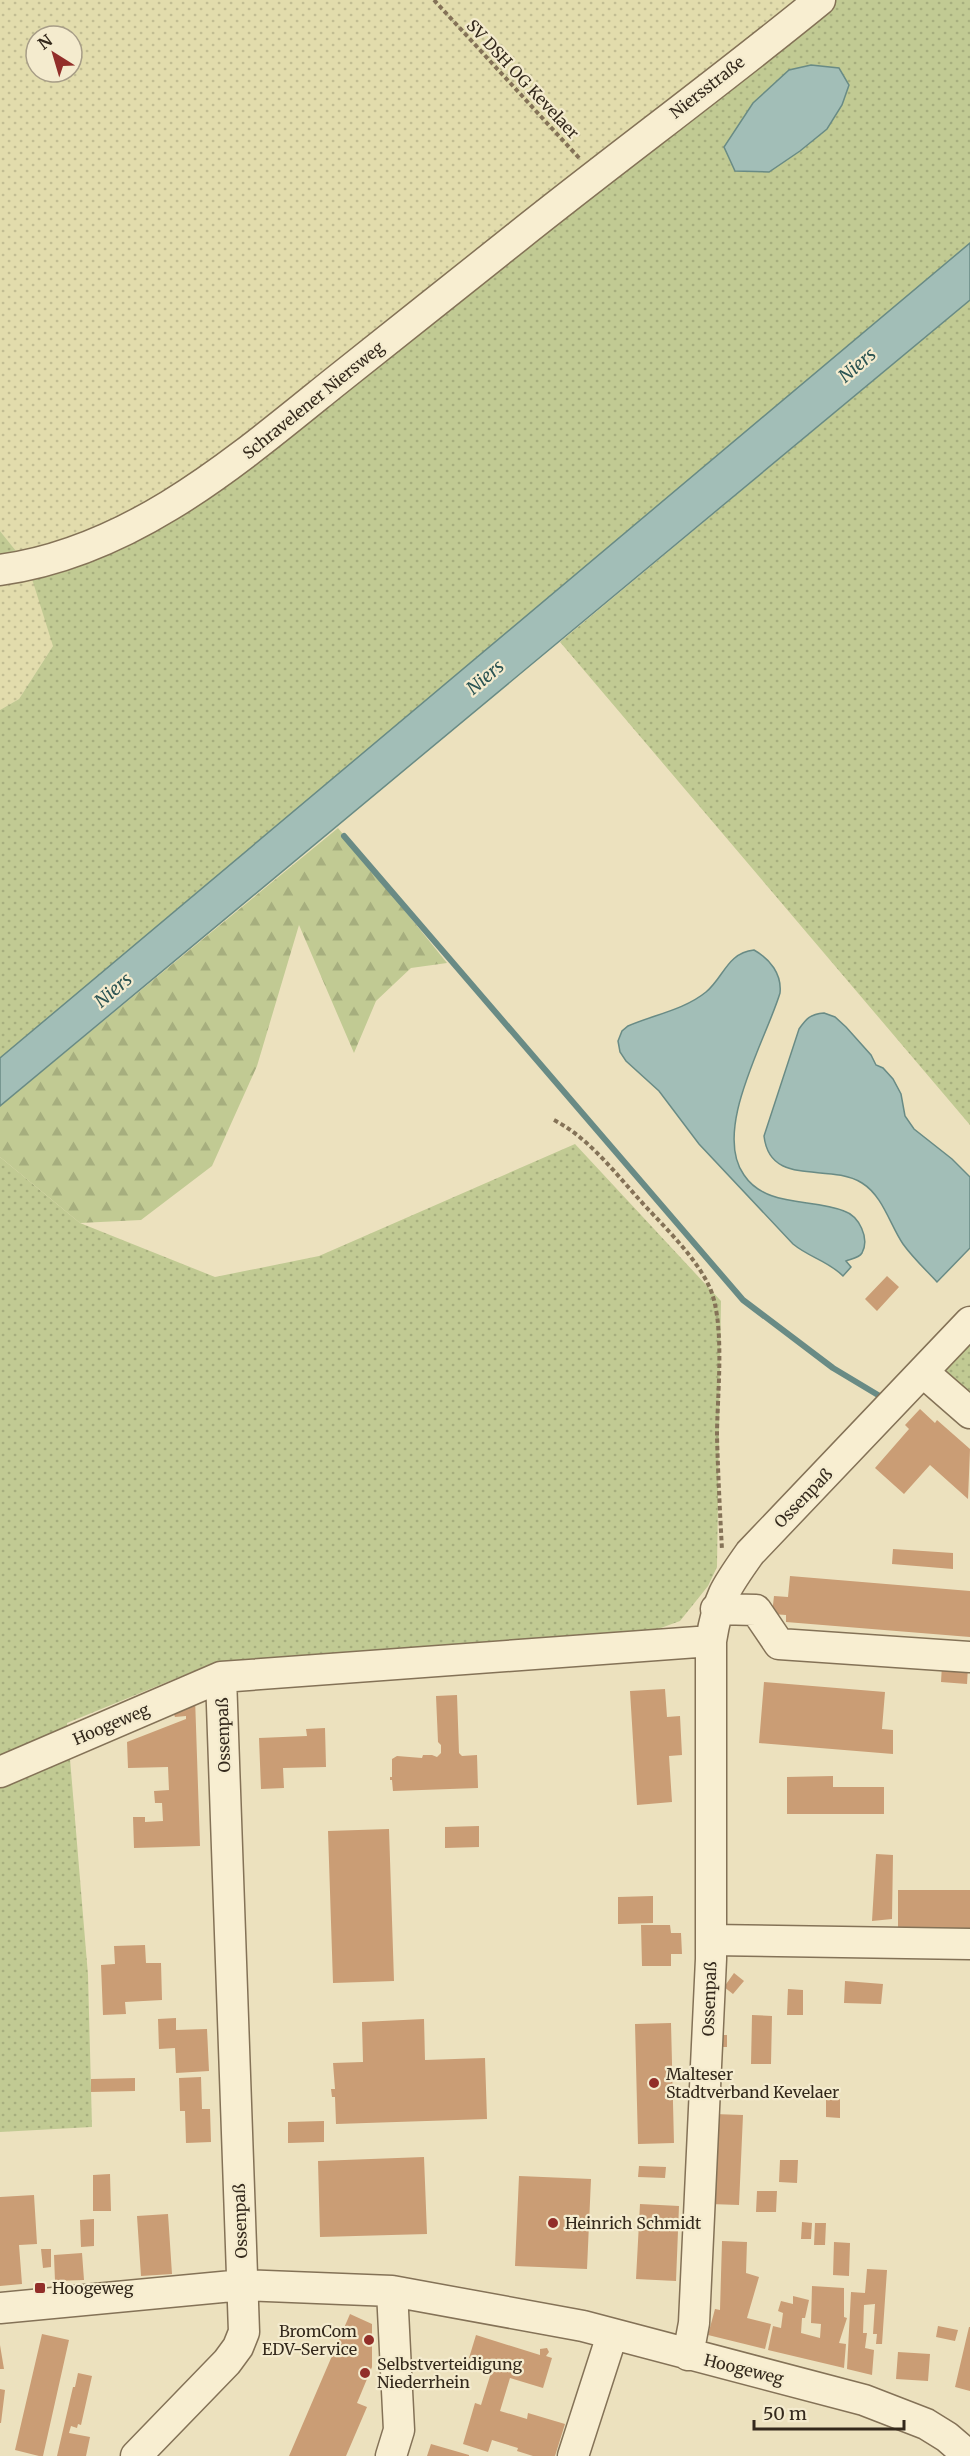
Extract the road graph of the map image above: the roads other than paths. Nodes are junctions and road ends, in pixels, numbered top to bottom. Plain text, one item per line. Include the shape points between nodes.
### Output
1 (820, 0) edge
2 (595, 175) joint
3 (0, 570) edge
4 (970, 1322) edge
5 (923, 1372) junction
6 (970, 1413) edge
7 (721, 1598) junction
8 (711, 1641) junction
9 (970, 1657) edge
10 (221, 1677) junction
11 (0, 1772) edge
12 (711, 1940) junction
13 (970, 1944) edge
14 (243, 2285) junction
15 (392, 2290) junction
16 (0, 2308) edge
17 (612, 2335) junction
18 (688, 2355) junction
19 (958, 2433) edge
20 (136, 2456) edge
21 (390, 2456) edge
22 (573, 2456) edge
23 (969, 2456) edge

1 - 2 street, Niersstraße
2 - 3 street, Schravelener Niersweg via 225,470 105,541 28,566
4 - 5 street, Ossenpaß
5 - 6 street
5 - 7 street, Ossenpaß via 750,1553
7 - 8 street, Ossenpaß
7 - 9 street via 756,1610 779,1644
8 - 10 street, Ossenpaß
8 - 12 street, Ossenpaß
10 - 11 street, Hoogeweg
10 - 14 street, Ossenpaß
12 - 13 street
12 - 18 street, Ossenpaß via 694,2323
14 - 15 street, Hoogeweg
14 - 16 street, Hoogeweg
14 - 20 street, Ossenpaß via 245,2320 238,2348
15 - 17 street, Hoogeweg via 583,2326
15 - 21 street via 399,2430
17 - 18 street, Hoogeweg
17 - 22 street
18 - 19 street, Hoogeweg via 864,2400
19 - 23 street, Hoogeweg

